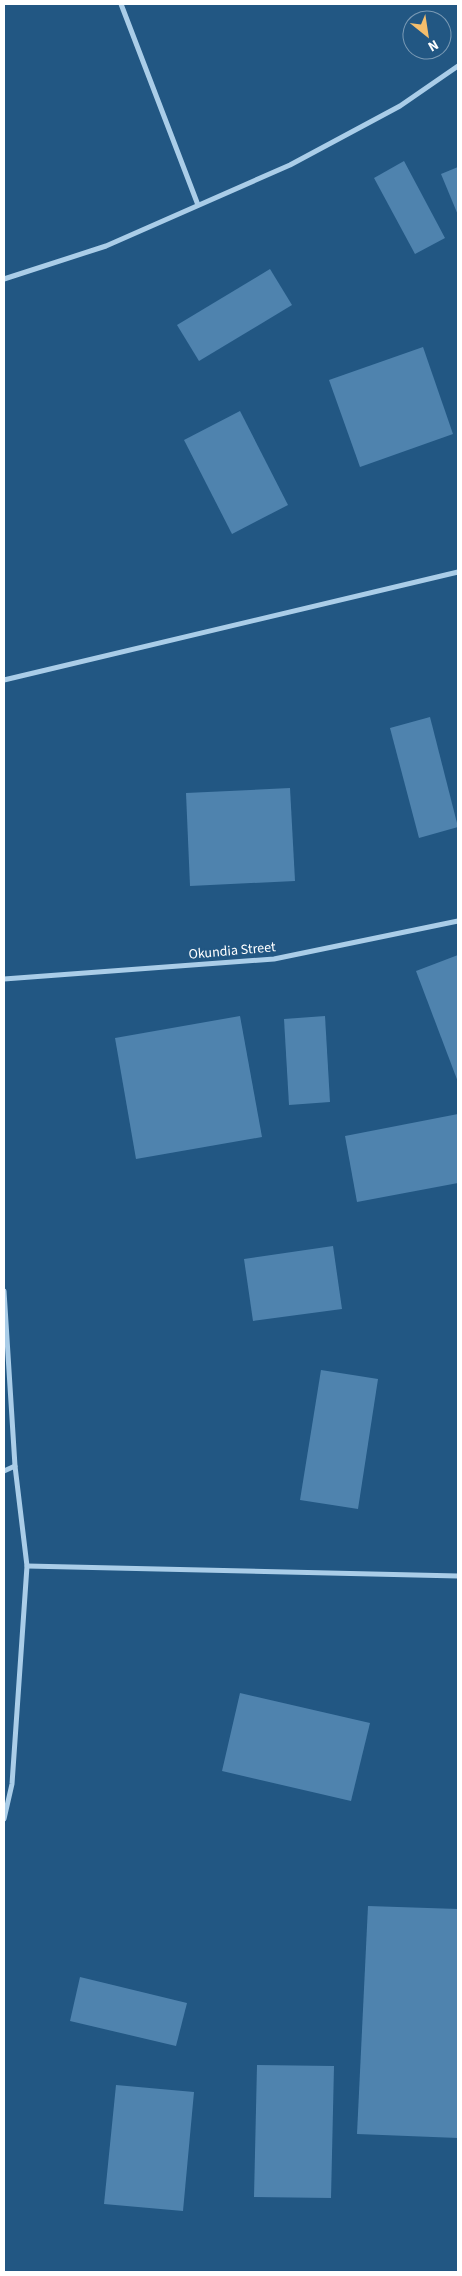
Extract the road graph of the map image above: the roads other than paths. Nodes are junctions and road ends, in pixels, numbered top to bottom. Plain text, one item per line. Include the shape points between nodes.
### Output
1 (121, 4) edge
2 (458, 66) edge
3 (198, 205) junction
4 (4, 279) edge
5 (458, 572) edge
6 (4, 680) edge
7 (458, 921) edge
8 (4, 979) edge
9 (4, 1291) edge
10 (15, 1466) junction
11 (4, 1471) edge
12 (27, 1566) junction
13 (458, 1576) edge
14 (4, 1819) edge

1 - 3 street
2 - 3 street via 400,106 298,161
3 - 4 street via 106,246
5 - 6 street
7 - 8 street, Okundia Street via 274,959
9 - 10 street
10 - 11 street
10 - 12 street
12 - 13 street
12 - 14 street via 12,1784

